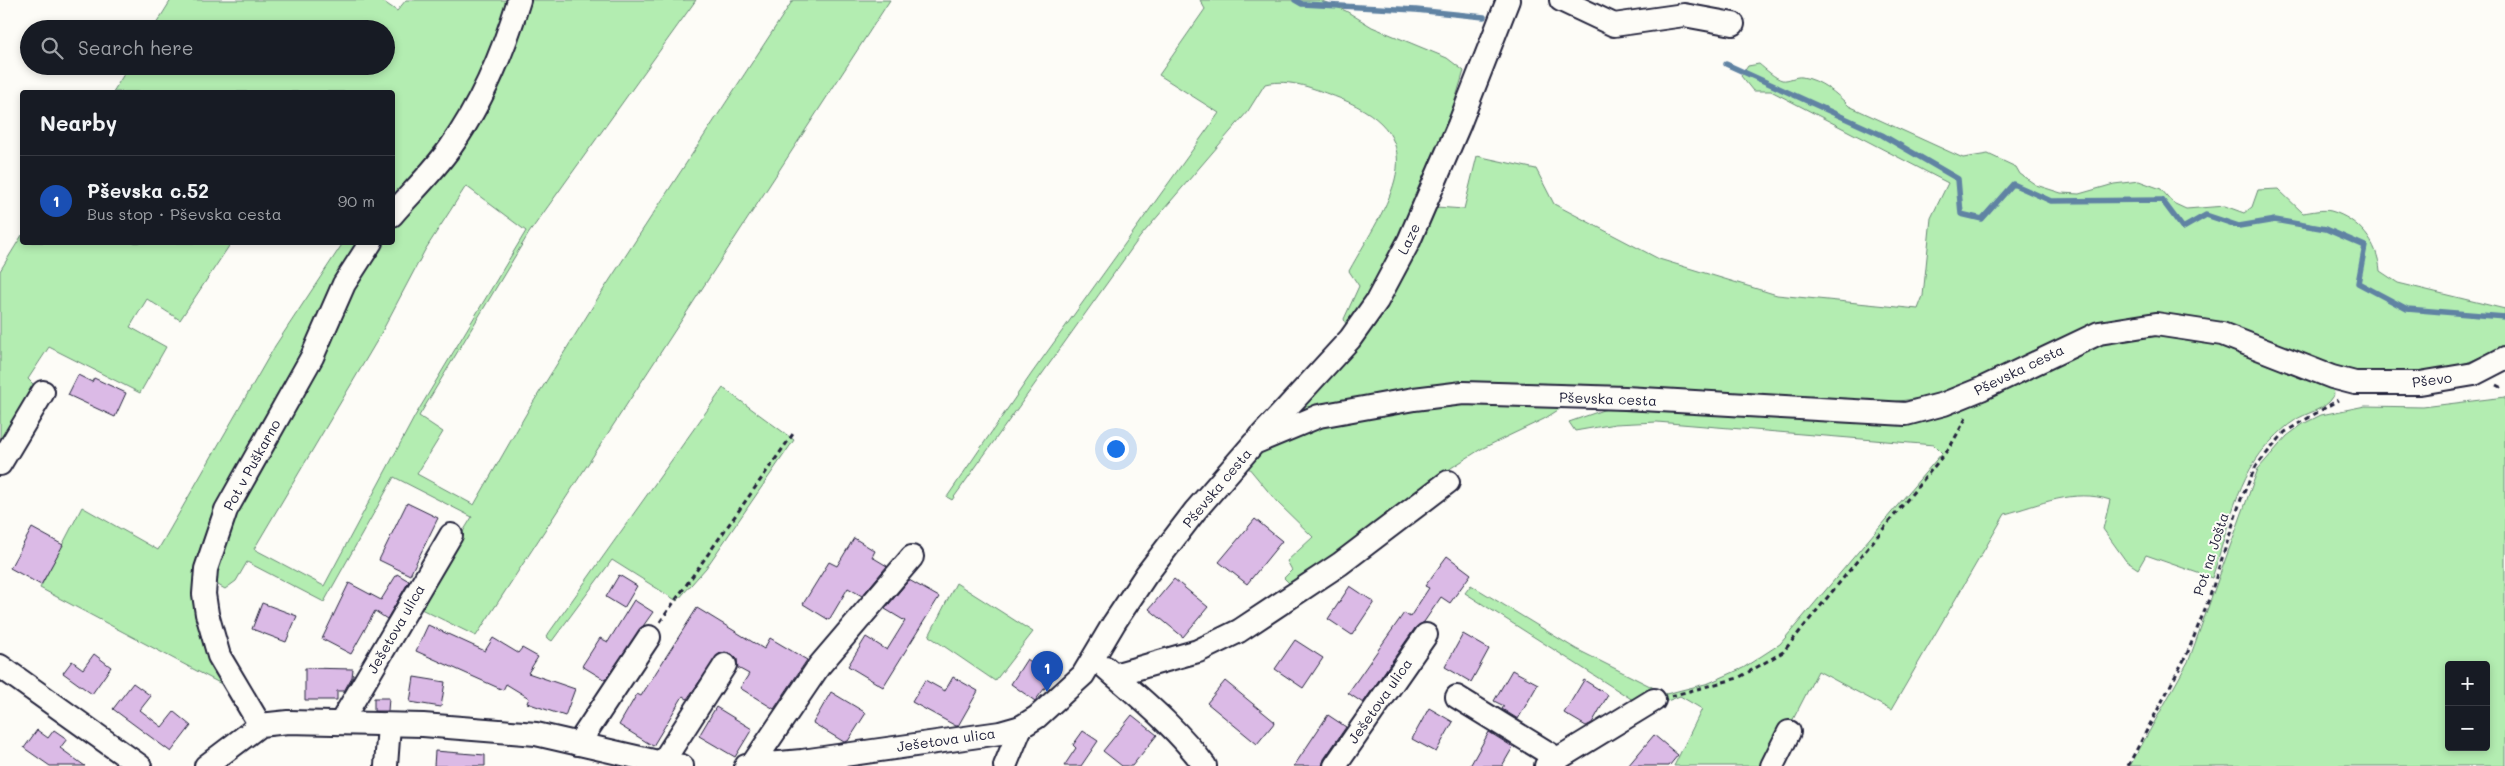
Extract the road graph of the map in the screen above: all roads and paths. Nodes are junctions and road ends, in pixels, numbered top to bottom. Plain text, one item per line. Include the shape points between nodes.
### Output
1 (519, 0) edge
2 (1508, 0) edge
3 (1561, 0) edge
4 (1733, 24) dead end
5 (395, 212) edge
6 (369, 245) edge
7 (2505, 358) edge
8 (2355, 383) junction
9 (1981, 389) junction
10 (43, 392) dead end
11 (793, 434) dead end
12 (1254, 443) junction
13 (0, 464) edge
14 (1448, 482) dead end
15 (451, 535) dead end
16 (912, 557) dead end
17 (1426, 635) dead end
18 (649, 637) joint
19 (1094, 658) junction
20 (724, 665) dead end
21 (0, 666) edge
22 (1114, 675) junction
23 (1457, 697) dead end
24 (1654, 700) joint
25 (341, 722) junction
26 (260, 725) junction
27 (389, 725) junction
28 (1021, 726) junction
29 (1789, 732) dead end
30 (578, 744) junction
31 (1552, 762) edge
32 (672, 765) edge
33 (140, 766) edge
34 (206, 766) edge
35 (386, 766) edge
36 (746, 766) edge
37 (752, 766) edge
38 (1005, 766) edge
39 (1205, 766) edge
40 (1335, 766) edge
41 (1772, 766) edge
42 (2128, 766) edge

1 - 5 street via 504,47 470,118 449,150
2 - 12 street, Laze via 1417,223 1377,301 1350,339
3 - 4 street via 1614,25 1684,15
6 - 26 street, Pot v Puškarno via 344,284 312,357 226,510 206,569 204,594 219,656
7 - 8 street, Pševo via 2474,374 2420,383
8 - 9 street, Pševska cesta via 2222,334 2156,324 2099,333
8 - 42 path, Pot na Jošta via 2345,396 2285,432 2256,466 2241,499 2188,654
9 - 12 street, Pševska cesta via 1944,404 1906,414 1625,398 1463,393 1319,416
9 - 24 path via 1950,448 1783,652 1738,678
10 - 13 street
11 - 18 path
12 - 19 street, Pševska cesta via 1195,511 1146,575
14 - 22 street via 1340,564 1239,630 1198,651
15 - 25 street, Ješetova ulica
16 - 37 street via 819,666
17 - 40 street, Ješetova ulica
18 - 30 street
19 - 22 street
19 - 28 street, Pševska cesta via 1065,694
20 - 32 street
21 - 33 street
22 - 39 street via 1161,717
23 - 31 street
24 - 31 street
25 - 26 street
25 - 27 street
26 - 34 street
27 - 30 street via 536,734
27 - 35 street
28 - 37 street, Ješetova ulica via 1000,733
28 - 38 street
29 - 41 street
30 - 32 street
36 - 37 street, Ješetova ulica

